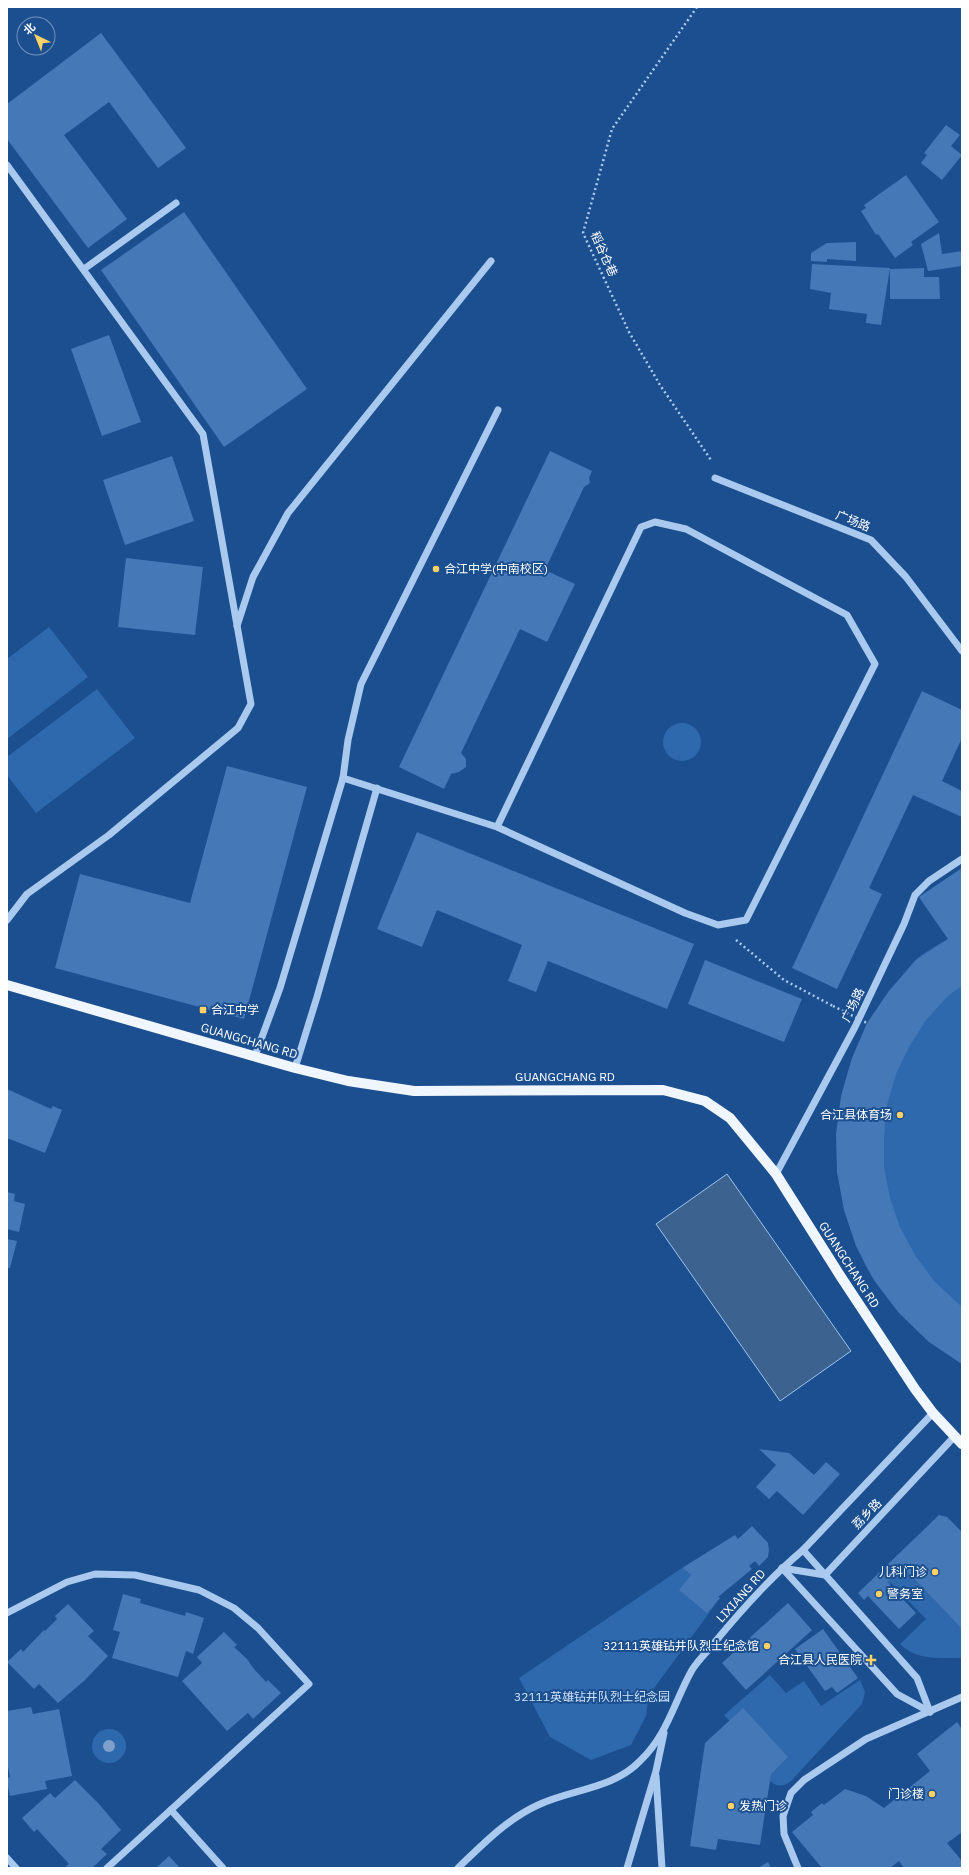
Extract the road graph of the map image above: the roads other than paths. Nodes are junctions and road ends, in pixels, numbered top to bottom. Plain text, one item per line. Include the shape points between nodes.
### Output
1 (7, 164) edge
2 (176, 203) dead end
3 (491, 262) dead end
4 (84, 269) junction
5 (498, 410) dead end
6 (715, 478) dead end
7 (237, 628) junction
8 (962, 651) edge
9 (343, 778) junction
10 (377, 788) junction
11 (497, 827) junction
12 (962, 859) edge
13 (7, 920) edge
14 (7, 985) edge
15 (255, 1056) junction
16 (295, 1068) junction
17 (776, 1174) junction
18 (933, 1413) junction
19 (954, 1436) junction
20 (962, 1444) edge
21 (803, 1550) junction
22 (782, 1568) junction
23 (825, 1575) junction
24 (7, 1613) edge
25 (962, 1697) edge
26 (930, 1712) junction
27 (664, 1731) junction
28 (656, 1771) junction
29 (171, 1810) junction
30 (7, 1858) edge
31 (16, 1868) edge
32 (107, 1868) edge
33 (223, 1868) edge
34 (458, 1868) edge
35 (627, 1868) edge
36 (662, 1868) edge
37 (798, 1868) edge

1 - 4 street
2 - 4 street
3 - 7 street via 288,513 253,577
4 - 7 street via 203,434
5 - 9 street via 361,684 348,740
6 - 8 street, 广场路 via 871,540 906,577
7 - 13 street via 251,704 238,728 109,835 27,894
9 - 10 street
9 - 15 street via 280,988
10 - 11 street
10 - 16 street
11 - 11 street via 685,914 718,925 746,920 875,664 847,615 686,529 655,522 641,527
12 - 17 street, 广场路 via 929,881 915,895 855,1027
14 - 15 main road, GUANGCHANG RD
15 - 16 main road, GUANGCHANG RD
16 - 17 main road, GUANGCHANG RD via 348,1081 414,1091 664,1090 705,1101 730,1118
17 - 18 main road, GUANGCHANG RD via 841,1277
18 - 19 main road, GUANGCHANG RD
18 - 21 street, LIXIANG RD
19 - 20 main road, GUANGCHANG RD
19 - 23 street, 荔乡路
21 - 22 street, LIXIANG RD
21 - 23 street
22 - 23 street
22 - 26 street via 897,1694
22 - 27 street, LIXIANG RD via 731,1622 692,1669
23 - 26 street via 917,1678
24 - 29 street via 67,1582 96,1574 135,1575 192,1588 234,1608 258,1628 309,1684
25 - 26 street
26 - 37 street via 866,1739 804,1780 791,1793 783,1816 784,1834
27 - 28 street
27 - 34 street, LIXIANG RD via 641,1761 624,1775 537,1805 501,1828
28 - 35 street
28 - 36 street
29 - 32 street
29 - 33 street
30 - 31 street

